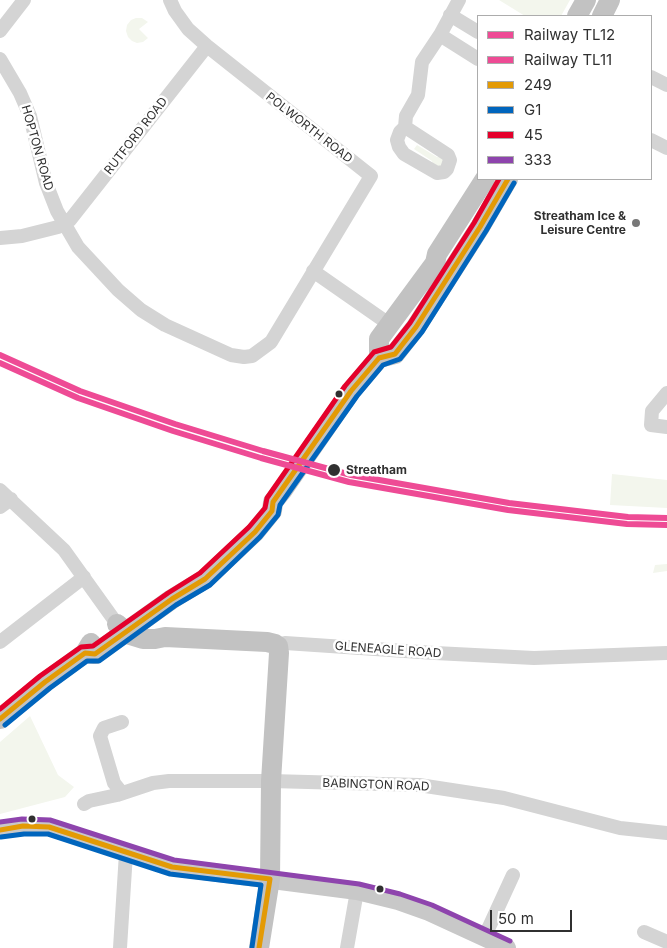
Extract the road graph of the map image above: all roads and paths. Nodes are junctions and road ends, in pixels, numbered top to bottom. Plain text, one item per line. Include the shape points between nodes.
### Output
1 (24, 0) edge
2 (170, 0) edge
3 (459, 0) edge
4 (586, 0) edge
5 (610, 0) edge
6 (450, 15) junction
7 (578, 15) edge
8 (602, 15) edge
9 (0, 31) edge
10 (477, 31) edge
11 (440, 35) junction
12 (207, 46) junction
13 (477, 57) edge
14 (0, 59) edge
15 (652, 78) edge
16 (667, 85) edge
17 (405, 127) dead end
18 (652, 140) edge
19 (667, 148) edge
20 (484, 180) edge
21 (507, 180) edge
22 (64, 224) junction
23 (0, 238) edge
24 (312, 271) junction
25 (389, 324) junction
26 (379, 358) junction
27 (667, 393) edge
28 (667, 427) edge
29 (4, 499) edge
30 (273, 502) junction
31 (84, 577) junction
32 (158, 609) junction
33 (121, 628) junction
34 (166, 637) junction
35 (0, 642) edge
36 (278, 646) junction
37 (667, 653) edge
38 (0, 719) edge
39 (122, 722) dead end
40 (271, 781) junction
41 (122, 793) junction
42 (84, 804) dead end
43 (0, 830) edge
44 (667, 833) edge
45 (126, 853) junction
46 (513, 875) dead end
47 (270, 879) junction
48 (357, 891) junction
49 (644, 932) dead end
50 (484, 938) junction
51 (667, 942) edge
52 (120, 948) edge
53 (259, 948) edge
54 (347, 948) edge
55 (507, 948) edge
56 (665, 948) edge

1 - 9 street
2 - 12 street, POLWORTH ROAD via 188,29
3 - 6 street
4 - 7 highway
5 - 8 highway
6 - 10 street
6 - 11 street
11 - 13 street
11 - 17 street via 422,62 418,95 406,116
12 - 22 street, RUTFORD ROAD
12 - 24 street, POLWORTH ROAD via 371,176
14 - 22 street, HOPTON ROAD via 30,116 46,184
15 - 16 street
18 - 19 street
20 - 25 highway via 435,263
21 - 26 highway via 404,343 395,354
22 - 23 street via 22,236
22 - 24 street, HOPTON ROAD via 78,247 141,310 165,325 231,355 252,356 271,342
24 - 25 street
25 - 26 highway via 379,339
26 - 30 highway via 351,391
27 - 28 street via 652,411 651,425
29 - 31 street via 64,550
30 - 32 highway via 272,510 244,544 205,579
30 - 33 highway via 264,504 235,536 196,568 159,592
31 - 33 street
31 - 35 street
32 - 33 highway
32 - 34 highway via 154,620
33 - 34 highway, GLENEAGLE ROAD via 136,638 155,640
33 - 38 highway via 91,643 85,653
34 - 36 highway, GLENEAGLE ROAD via 267,642
36 - 37 street, GLENEAGLE ROAD via 285,643 525,658
36 - 40 highway
39 - 41 street via 104,728 100,736 114,783
40 - 41 street, BABINGTON ROAD via 169,781
40 - 44 street, BABINGTON ROAD via 419,785 504,798 620,828
40 - 47 highway
41 - 42 street, BABINGTON ROAD
43 - 45 main road via 23,826 49,827
45 - 47 main road via 172,867
45 - 52 street
46 - 50 street
47 - 48 main road
47 - 53 highway
48 - 50 main road via 429,912
48 - 54 street
49 - 51 street
50 - 55 main road
51 - 56 street

